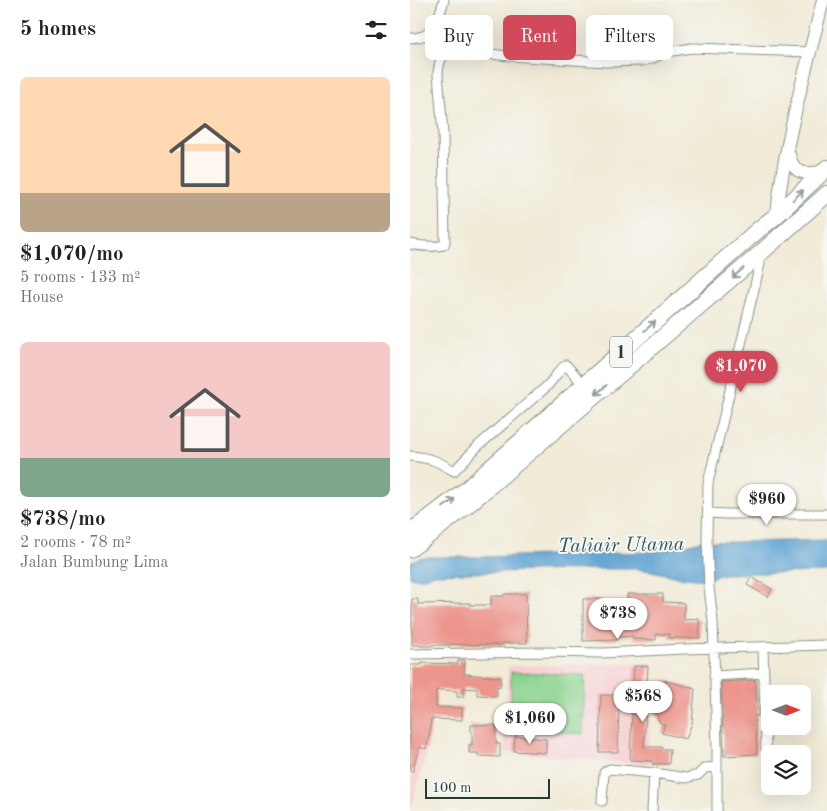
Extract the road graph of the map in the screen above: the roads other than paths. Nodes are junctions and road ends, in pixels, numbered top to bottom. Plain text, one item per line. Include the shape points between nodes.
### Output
1 (444, 0) edge
2 (823, 0) edge
3 (438, 15) edge
4 (425, 35) edge
5 (410, 38) edge
6 (810, 52) junction
7 (493, 54) edge
8 (440, 60) edge
9 (787, 149) junction
10 (825, 170) edge
11 (827, 194) edge
12 (777, 215) junction
13 (410, 244) edge
14 (755, 258) junction
15 (582, 382) junction
16 (410, 456) edge
17 (708, 513) junction
18 (827, 514) edge
19 (410, 531) edge
20 (410, 549) edge
21 (827, 645) edge
22 (763, 647) junction
23 (713, 649) junction
24 (410, 654) edge
25 (764, 673) junction
26 (714, 676) junction
27 (766, 745) edge
28 (717, 767) junction
29 (654, 773) junction
30 (602, 800) dead end
31 (652, 811) edge
32 (717, 811) edge

1 - 3 street
2 - 6 main road
4 - 5 street
6 - 7 street via 692,48 667,52 642,62
6 - 9 main road
8 - 13 street via 438,74 444,156 445,242 444,245 429,247
9 - 10 main road via 790,161 802,172 810,174
9 - 12 main road
12 -> 10 highway, 1
11 - 14 highway, 1
15 -> 12 highway, 1
14 - 17 street via 760,264 708,483
14 -> 20 highway, 1 via 470,503
15 - 16 street via 568,367 562,368 545,388 454,471 437,461
19 -> 15 highway, 1 via 467,489
17 - 18 street
17 - 23 street via 706,540
21 - 22 street
22 - 23 street
22 - 25 street
23 - 24 street
23 - 26 street
25 - 26 street
25 - 27 street
26 - 28 street
28 - 29 street via 705,768 698,776 686,778
28 - 32 street
29 - 30 street via 606,771
29 - 31 street

